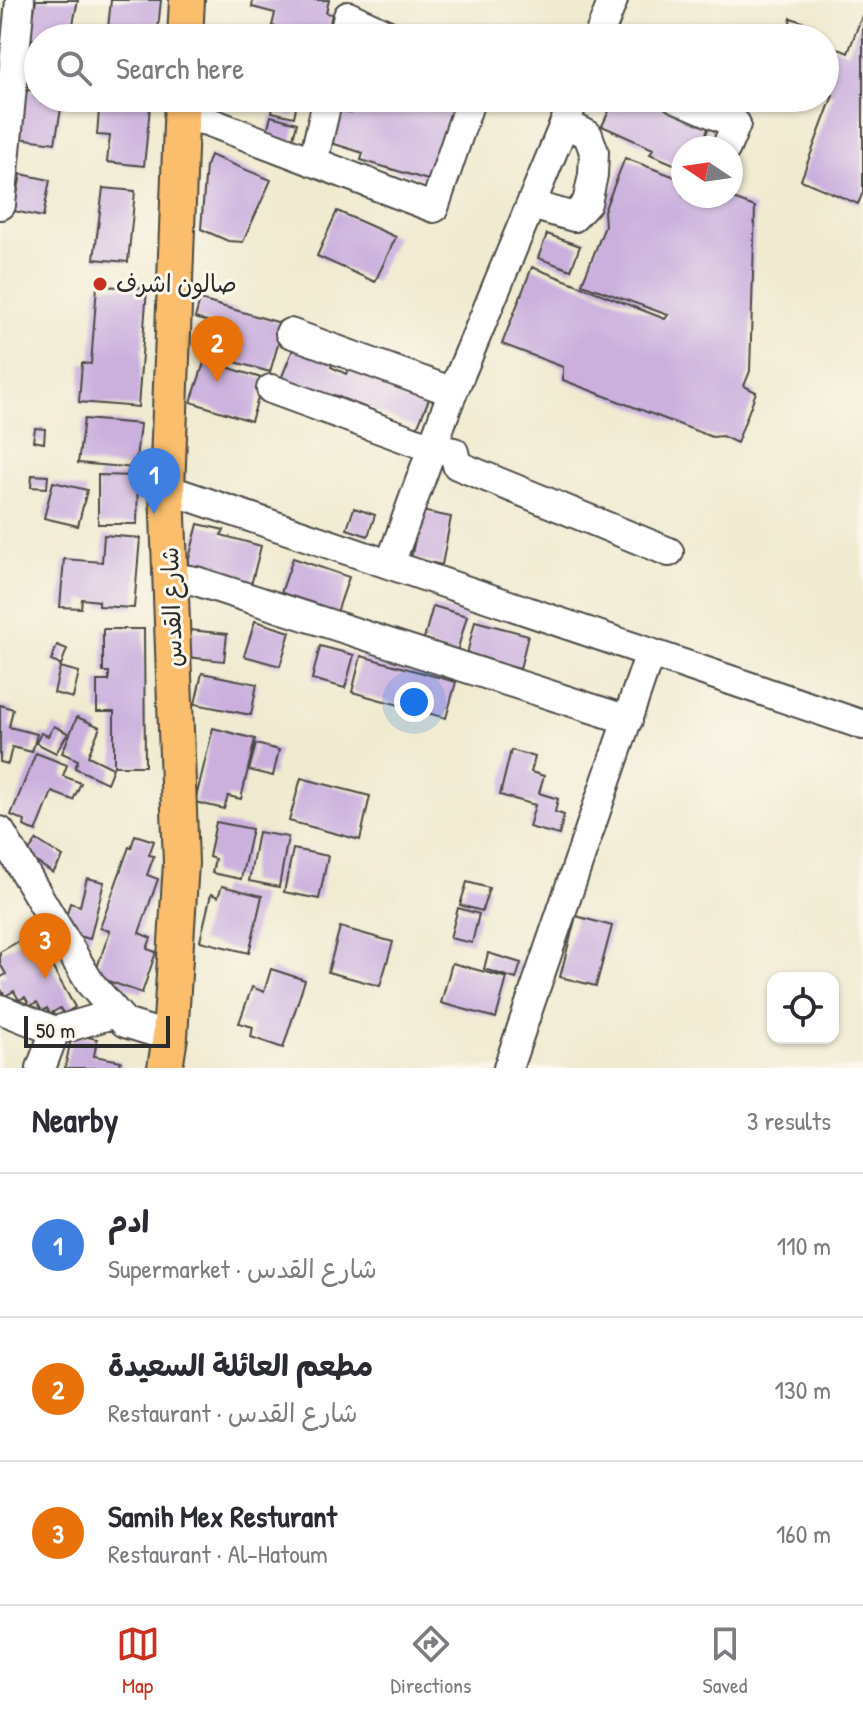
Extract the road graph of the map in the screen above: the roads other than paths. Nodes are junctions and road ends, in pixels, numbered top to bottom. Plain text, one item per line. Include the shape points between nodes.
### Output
1 (20, 0) edge
2 (187, 0) edge
3 (613, 0) edge
4 (186, 24) edge
5 (346, 24) edge
6 (365, 24) edge
7 (604, 24) edge
8 (182, 112) edge
9 (191, 112) edge
10 (325, 112) edge
11 (466, 112) edge
12 (570, 112) edge
13 (571, 112) edge
14 (708, 112) edge
15 (731, 136) edge
16 (313, 162) junction
17 (1, 205) edge
18 (531, 205) junction
19 (290, 333) dead end
20 (271, 389) dead end
21 (453, 392) junction
22 (432, 448) junction
23 (167, 489) junction
24 (669, 552) dead end
25 (390, 564) junction
26 (171, 577) junction
27 (650, 653) junction
28 (628, 720) junction
29 (863, 725) edge
30 (1, 835) edge
31 (0, 1009) edge
32 (116, 1013) junction
33 (55, 1031) junction
34 (168, 1052) edge
35 (41, 1068) edge
36 (508, 1068) edge

1 - 17 street
2 - 4 main road
3 - 7 street
5 - 6 street via 348,16
8 - 23 main road, شارع القدس
9 - 16 street
10 - 16 street
11 - 16 street via 434,208
12 - 18 street
13 - 18 street via 594,152 587,203 574,217
14 - 15 street via 736,124
18 - 21 street
19 - 21 street
20 - 22 street
21 - 22 street
22 - 24 street via 454,452 457,465
22 - 25 street
23 - 25 street
23 - 26 main road, شارع القدس
25 - 27 street
26 - 28 street
26 - 34 main road, شارع القدس via 181,863
27 - 28 street
27 - 29 street
28 - 36 street
30 - 32 street via 90,983
31 - 33 street
32 - 33 street
32 - 34 street
33 - 35 street

